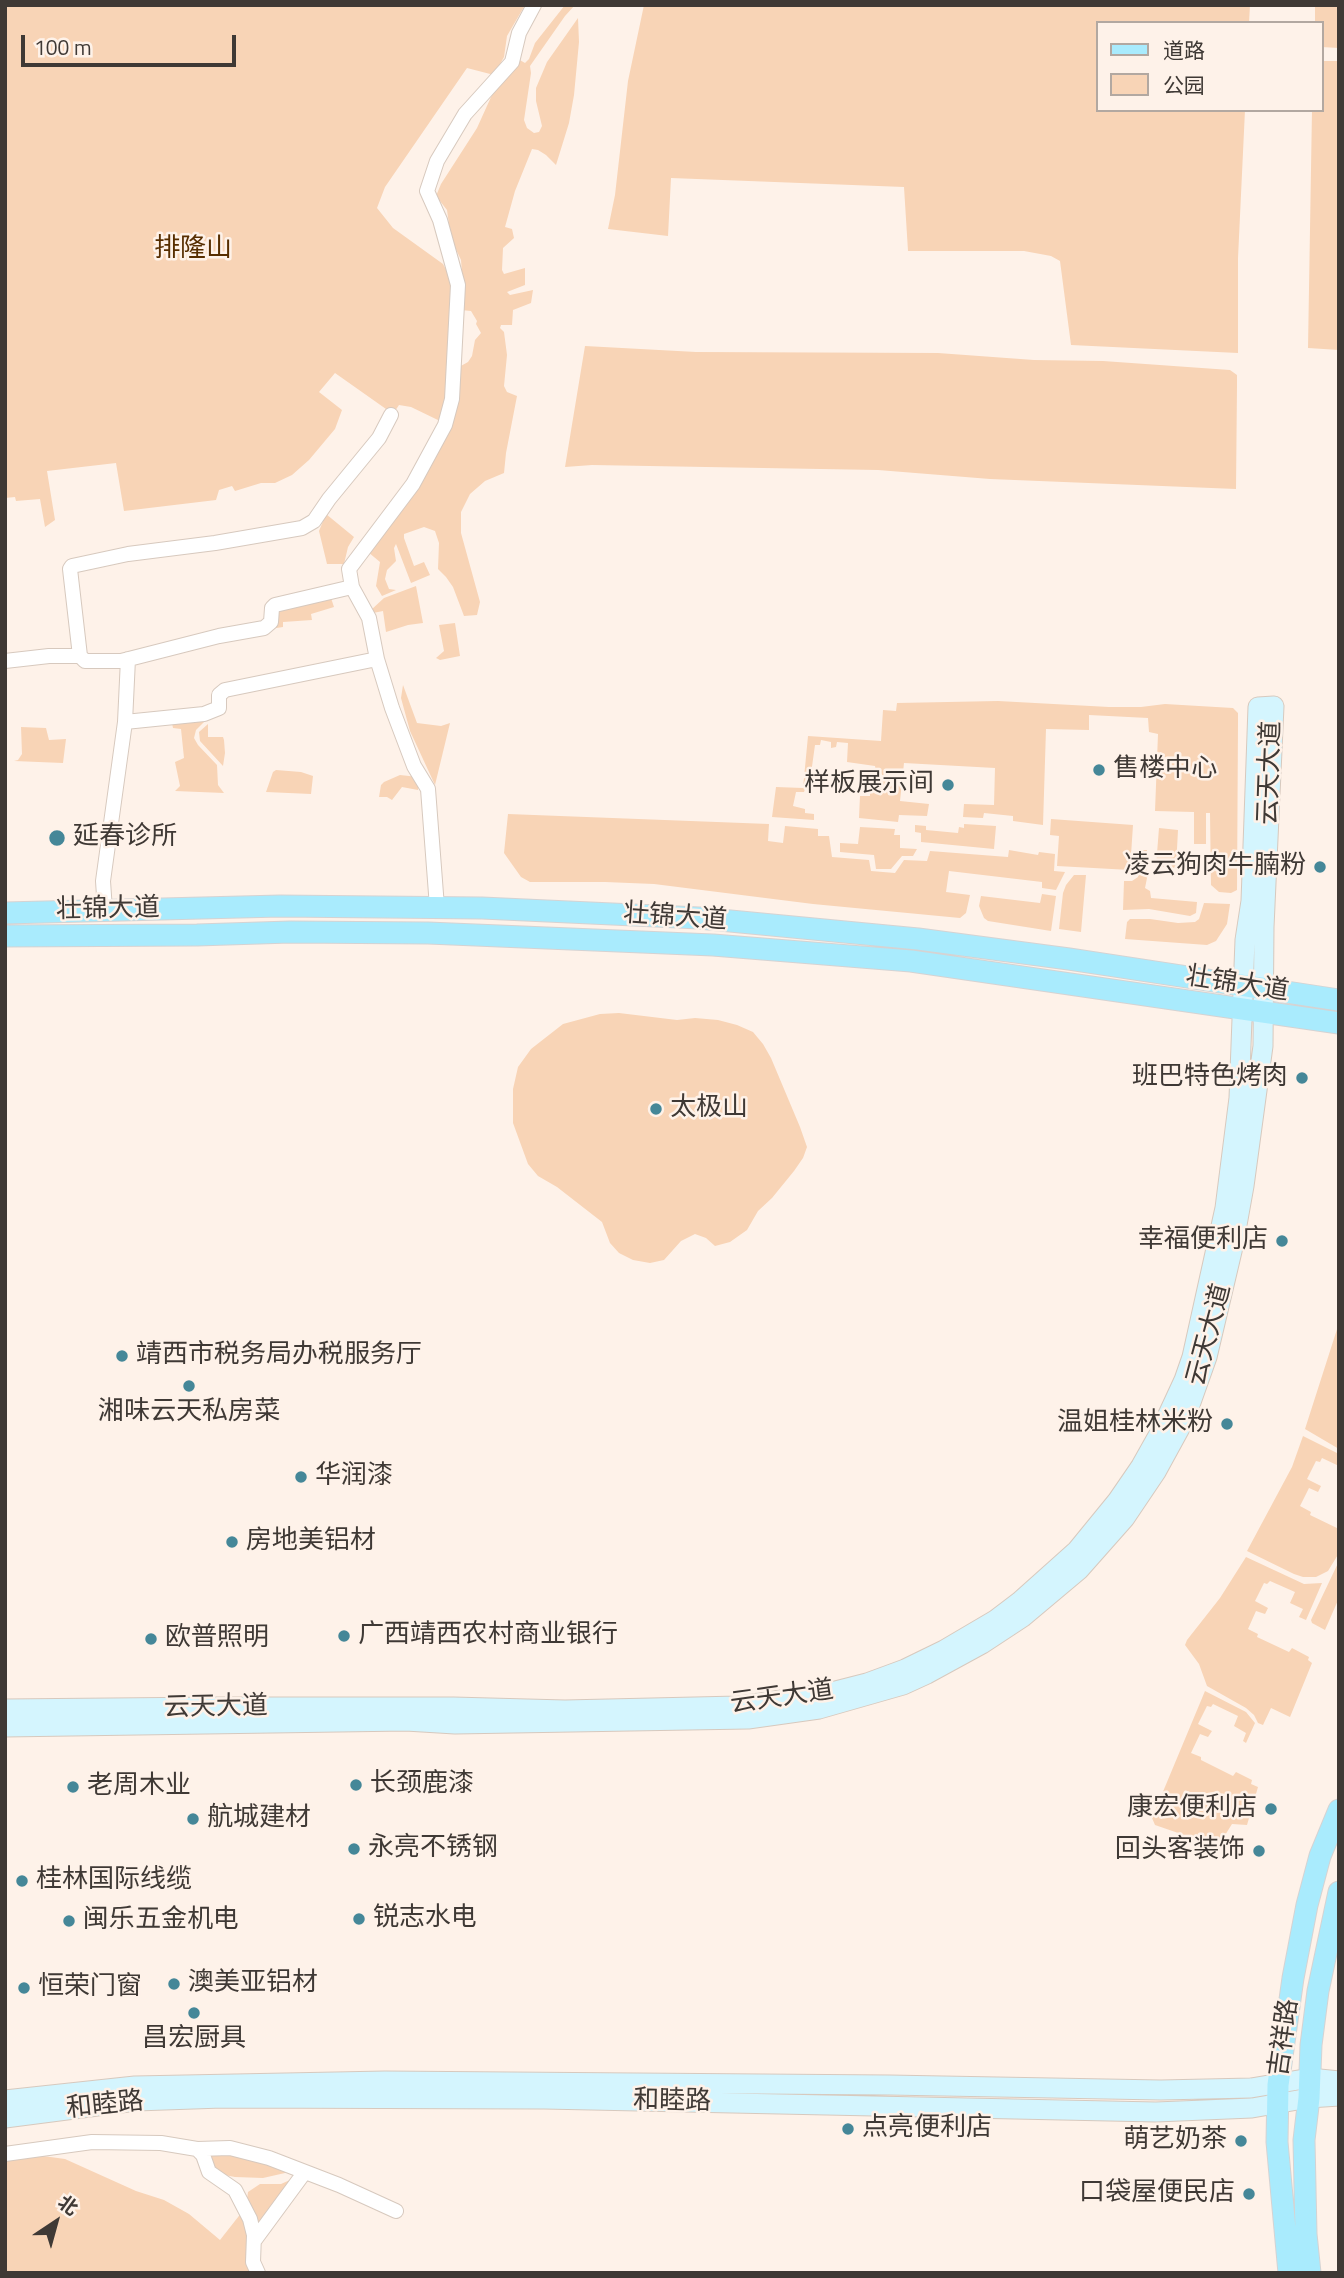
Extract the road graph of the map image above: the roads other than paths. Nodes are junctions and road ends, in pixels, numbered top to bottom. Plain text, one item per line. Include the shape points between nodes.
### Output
1 (534, 5) edge
2 (391, 415) dead end
3 (352, 587) junction
4 (80, 656) junction
5 (128, 659) junction
6 (377, 659) junction
7 (5, 661) edge
8 (125, 722) junction
9 (437, 907) junction
10 (105, 910) junction
11 (5, 913) edge
12 (5, 936) edge
13 (1243, 986) junction
14 (1265, 990) junction
15 (1339, 1000) edge
16 (1242, 1009) junction
17 (1264, 1012) junction
18 (1339, 1023) edge
19 (5, 1709) edge
20 (5, 1727) edge
21 (1339, 1810) edge
22 (1339, 1892) edge
23 (1339, 2081) edge
24 (1309, 2088) junction
25 (1278, 2095) junction
26 (1339, 2096) edge
27 (5, 2101) edge
28 (5, 2118) edge
29 (197, 2149) junction
30 (5, 2154) edge
31 (304, 2173) junction
32 (396, 2211) dead end
33 (254, 2241) junction
34 (258, 2273) edge
35 (1289, 2273) edge
36 (1310, 2273) edge

1 - 3 street via 519,33 512,62 465,114 431,176 427,191 458,285 451,408 413,484 351,564
2 - 4 street via 379,438 314,521 302,528 72,566
3 - 5 street via 275,605 271,622 264,628
3 - 6 street via 369,618
4 - 5 street via 92,661
4 - 7 street
5 - 8 street
6 - 8 street via 225,690 219,695 219,708 204,714
6 - 9 street via 412,759 428,789
8 - 10 street via 105,867
9 - 10 main road, 壮锦大道
9 - 13 main road, 壮锦大道 via 699,918 918,939
10 - 11 main road, 壮锦大道
12 - 16 main road, 壮锦大道 via 428,933 713,945 911,961
13 - 14 main road, 壮锦大道
13 - 14 main road, 云天大道 via 1258,707 1274,706
13 - 16 main road, 云天大道
14 - 15 main road, 壮锦大道
14 - 17 main road, 云天大道
16 - 17 main road, 壮锦大道
16 - 19 main road, 云天大道 via 1239,1098 1225,1208 1192,1357 1166,1421 1122,1494 1077,1550 1007,1611 944,1650 857,1686 738,1706
17 - 18 main road, 壮锦大道
17 - 20 main road, 云天大道 via 1260,1070 1233,1247 1207,1357 1185,1419 1143,1492 1097,1551 1023,1618 982,1644 883,1692 819,1709 748,1719
21 - 25 main road, 吉祥路 via 1307,1905
22 - 24 main road, 吉祥路 via 1318,1992
23 - 24 main road, 和睦路
24 - 25 main road, 和睦路
24 - 26 main road, 和睦路
24 - 36 main road, 吉祥路 via 1304,2140
25 - 27 main road, 和睦路 via 876,2085 385,2081 135,2086
25 - 28 main road, 和睦路 via 1214,2111 1156,2112 557,2099 222,2098 136,2101
25 - 35 main road, 吉祥路
29 - 30 street via 161,2143 92,2143
29 - 31 street via 245,2151
29 - 33 street via 209,2172 235,2190 250,2219
31 - 32 street
31 - 33 street
33 - 34 street via 253,2262

